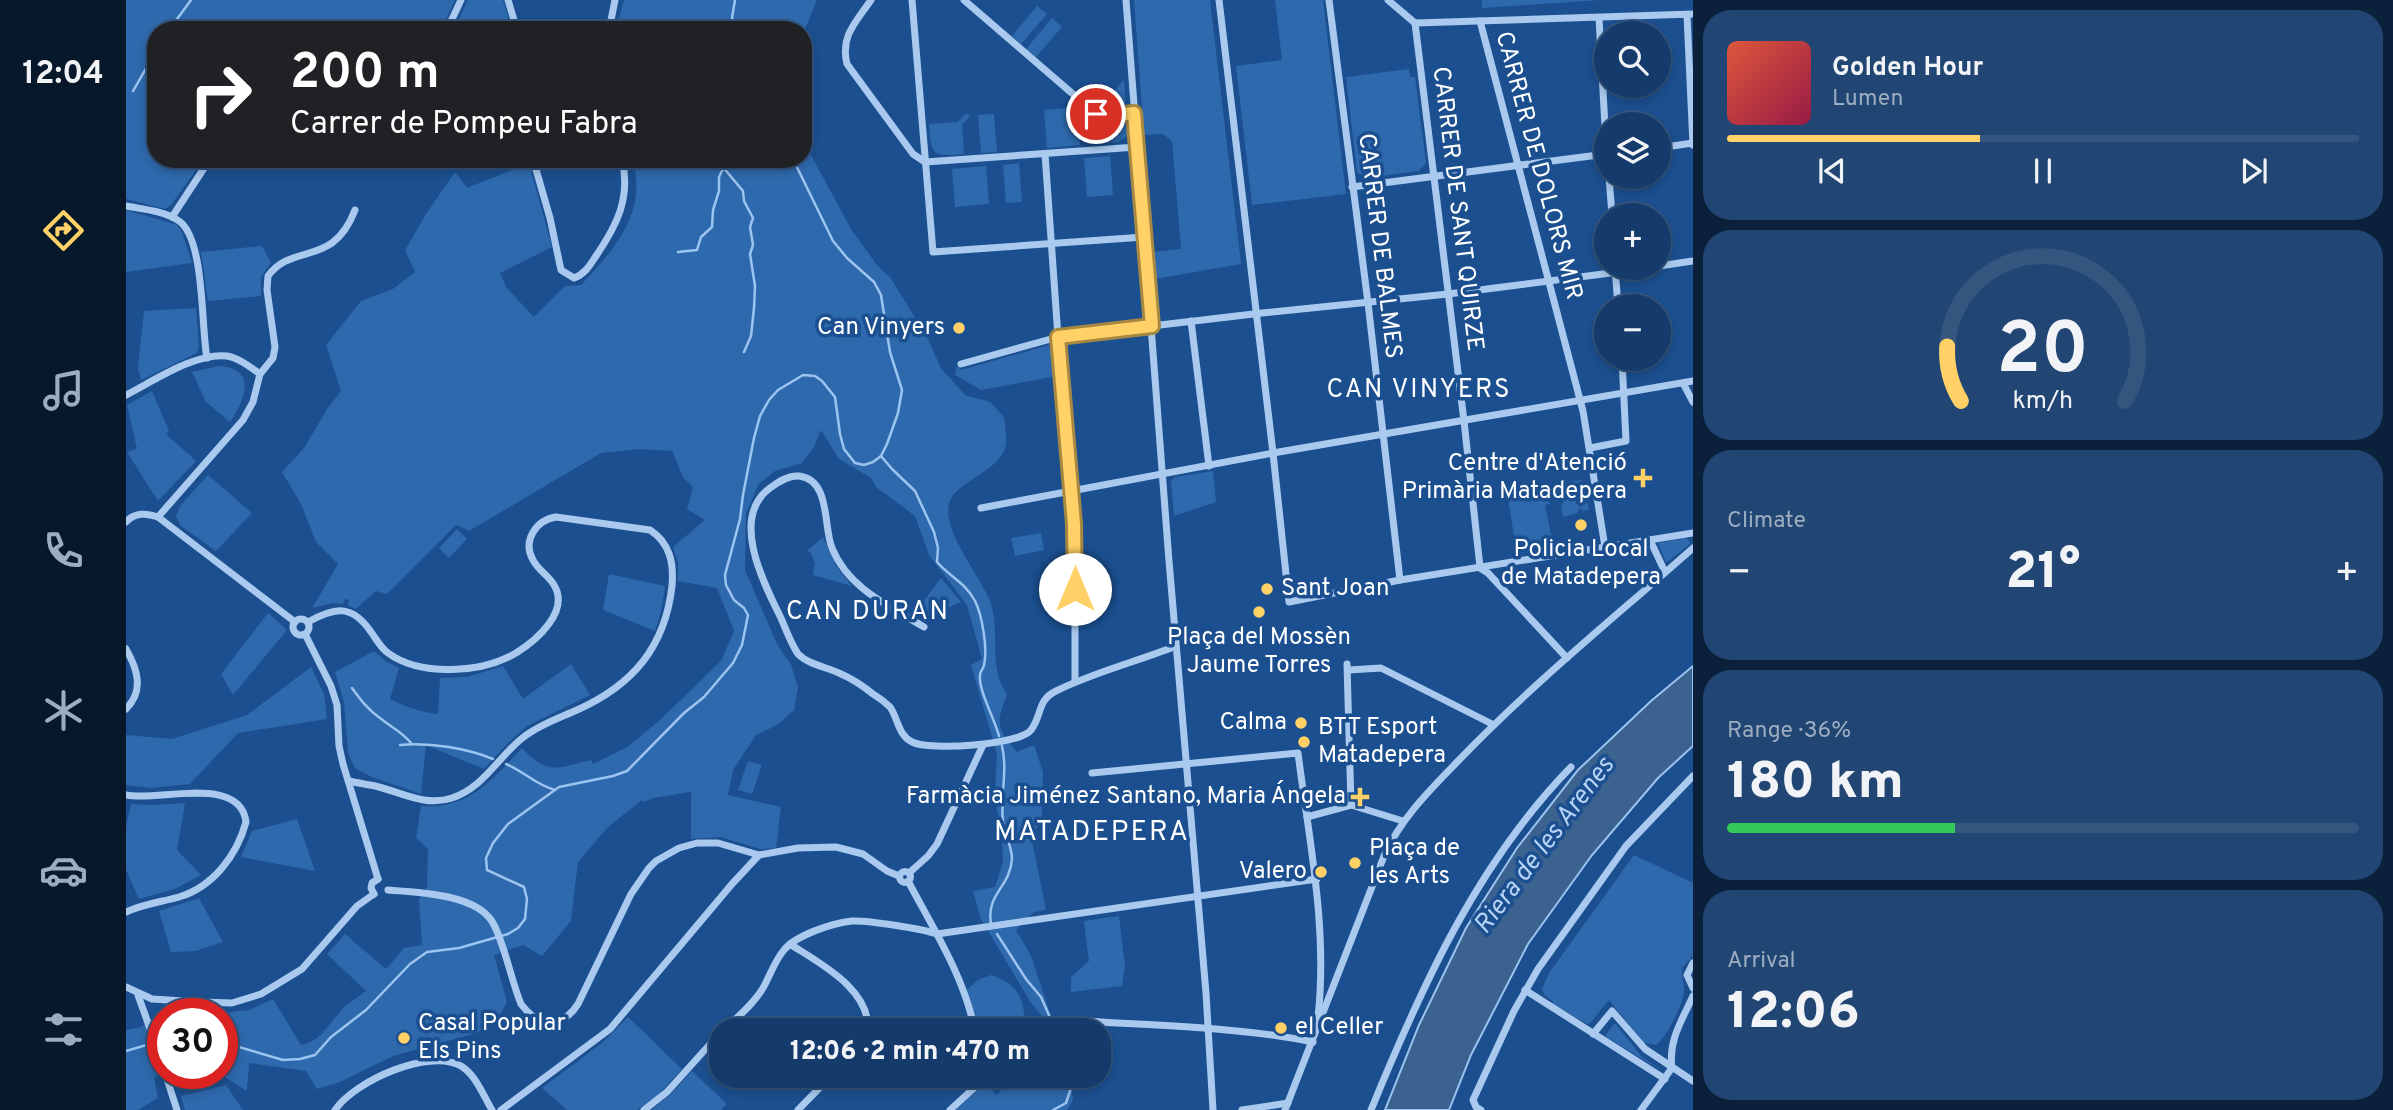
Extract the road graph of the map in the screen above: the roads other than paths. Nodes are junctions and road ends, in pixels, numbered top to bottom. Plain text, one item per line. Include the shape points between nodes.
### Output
1 (461, 0) edge
2 (509, 0) edge
3 (615, 0) edge
4 (871, 0) edge
5 (912, 0) edge
6 (964, 0) edge
7 (1126, 0) edge
8 (1219, 0) edge
9 (1329, 0) edge
10 (1388, 0) edge
11 (1690, 15) edge
12 (1599, 18) junction
13 (451, 21) edge
14 (515, 21) edge
15 (611, 21) edge
16 (1480, 21) junction
17 (1415, 23) junction
18 (1604, 112) edge
19 (1134, 113) junction
20 (1693, 144) edge
21 (1137, 147) junction
22 (1671, 147) edge
23 (1045, 155) junction
24 (1594, 156) edge
25 (925, 162) junction
26 (1518, 165) junction
27 (204, 168) edge
28 (536, 168) edge
29 (623, 168) edge
30 (1434, 176) junction
31 (1352, 187) junction
32 (126, 206) edge
33 (355, 210) dead end
34 (173, 217) junction
35 (1144, 237) junction
36 (1052, 243) junction
37 (1693, 261) edge
38 (1671, 264) edge
39 (1594, 274) edge
40 (1549, 282) junction
41 (1448, 294) junction
42 (1368, 303) junction
43 (1256, 313) junction
44 (1191, 321) junction
45 (1152, 326) junction
46 (1058, 337) junction
47 (207, 358) junction
48 (961, 364) dead end
49 (1623, 371) edge
50 (260, 374) junction
51 (1693, 382) edge
52 (1682, 383) junction
53 (1624, 394) junction
54 (126, 396) edge
55 (1693, 401) edge
56 (1581, 402) junction
57 (1464, 421) junction
58 (1384, 435) junction
59 (1590, 448) junction
60 (1273, 453) junction
61 (1209, 466) junction
62 (1163, 474) junction
63 (1071, 491) junction
64 (981, 508) dead end
65 (158, 517) junction
66 (126, 522) edge
67 (1693, 533) edge
68 (1650, 540) junction
69 (1605, 547) junction
70 (1693, 548) edge
71 (1480, 568) junction
72 (1665, 572) junction
73 (1400, 580) junction
74 (295, 622) junction
75 (308, 622) junction
76 (924, 627) dead end
77 (305, 634) junction
78 (1176, 646) junction
79 (126, 649) edge
80 (1567, 658) junction
81 (1075, 682) junction
82 (126, 709) edge
83 (1494, 725) junction
84 (983, 745) junction
85 (1186, 763) junction
86 (1572, 767) dead end
87 (1092, 773) dead end
88 (1693, 776) edge
89 (349, 781) junction
90 (126, 795) edge
91 (1351, 805) junction
92 (1307, 817) junction
93 (1403, 821) junction
94 (759, 855) junction
95 (908, 877) junction
96 (378, 879) junction
97 (1317, 879) junction
98 (388, 890) junction
99 (374, 894) junction
100 (1197, 897) junction
101 (126, 912) edge
102 (937, 934) junction
103 (790, 944) junction
104 (1693, 963) edge
105 (1322, 979) junction
106 (1335, 981) junction
107 (126, 987) edge
108 (1693, 988) edge
109 (1525, 990) junction
110 (138, 994) junction
111 (1693, 996) edge
112 (147, 1016) edge
113 (736, 1018) edge
114 (866, 1018) edge
115 (972, 1018) edge
116 (1111, 1023) edge
117 (1208, 1030) junction
118 (1316, 1031) junction
119 (1594, 1034) junction
120 (1313, 1042) junction
121 (709, 1046) edge
122 (1672, 1068) junction
123 (1665, 1079) junction
124 (1693, 1081) edge
125 (819, 1088) edge
126 (974, 1088) edge
127 (170, 1089) edge
128 (1287, 1106) edge
129 (177, 1110) edge
130 (335, 1110) edge
131 (492, 1110) edge
132 (502, 1110) edge
133 (644, 1110) edge
134 (798, 1110) edge
135 (950, 1110) edge
136 (1213, 1110) edge
137 (1242, 1110) edge
138 (1371, 1110) edge
139 (1481, 1110) edge
140 (1641, 1110) edge

1 - 13 street
2 - 14 street
3 - 15 street
4 - 25 street via 847,38 847,64 913,154
5 - 25 street
6 - 19 street via 1096,114
7 - 19 street
8 - 43 street
9 - 31 street, CARRER DE BALMES
10 - 17 street
11 - 12 street
11 - 20 street
12 - 16 street
12 - 18 street
16 - 17 street
16 - 26 street, CARRER DE DOLORS MIR
17 - 30 street, CARRER DE SANT QUIRZE
19 - 21 street
20 - 22 street
21 - 23 street
21 - 35 street
23 - 25 street
23 - 36 street
24 - 26 street
25 - 36 street via 933,252
26 - 30 street
26 - 40 street, CARRER DE DOLORS MIR
27 - 34 street
28 - 29 street via 561,270 574,278 587,269 620,217
30 - 31 street
30 - 41 street, CARRER DE SANT QUIRZE
31 - 42 street, CARRER DE BALMES
32 - 34 street
33 - 50 street via 334,242 284,263 268,276 275,347 273,358
34 - 47 street via 183,225 196,256
35 - 36 street
35 - 45 street
36 - 46 street
37 - 38 street
39 - 40 street
40 - 41 street
40 - 56 street, CARRER DE DOLORS MIR
41 - 42 street
41 - 57 street, CARRER DE SANT QUIRZE
42 - 43 street
42 - 58 street, CARRER DE BALMES
43 - 44 street
43 - 60 street
44 - 45 street
44 - 61 street
45 - 46 street
45 - 62 street
46 - 48 street
46 - 63 street
47 - 50 street via 227,356
47 - 54 street via 170,371
49 - 53 street
50 - 65 street via 243,420
51 - 52 street
52 - 53 street
52 - 55 street
53 - 56 street
53 - 59 street via 1626,441
56 - 57 street
56 - 59 street, CARRER DE DOLORS MIR
57 - 58 street
57 - 71 street, CARRER DE SANT QUIRZE
58 - 60 street
58 - 73 street, CARRER DE BALMES
59 - 69 street, CARRER DE DOLORS MIR
60 - 61 street
60 - 73 street via 1289,602
61 - 62 street
62 - 63 street
62 - 78 street
63 - 64 street
63 - 81 street
65 - 66 street via 140,514
65 - 74 street
67 - 68 street
68 - 69 street
68 - 72 street
69 - 71 street
70 - 72 street
71 - 73 street
71 - 80 street
72 - 80 street
74 - 75 street via 301,618
74 - 77 street via 295,631
75 - 77 street
75 - 89 street via 342,609 364,622 379,645 393,656 433,669 467,669 516,653 552,620 558,604 556,590 535,564 529,545 533,530 544,520 556,517 650,530 661,538 671,556 672,587 665,625 640,666 610,691 524,737 485,777 450,799 427,801
76 - 84 street via 867,592 844,569 831,546 816,485 791,476 759,497 752,524 756,563 798,654 881,699 904,736 915,744
77 - 89 street via 337,705 339,746
78 - 81 street
78 - 85 street
79 - 82 street via 138,682
80 - 83 street
81 - 84 street via 1044,699 1024,736
83 - 91 street via 1381,668 1348,667
83 - 93 street
84 - 95 street via 937,844
85 - 87 street
85 - 92 street via 1298,753
85 - 100 street
86 - 138 street via 1515,835 1460,918
88 - 109 street via 1626,846
89 - 96 street
90 - 101 street via 223,795 242,809 246,822 234,852 209,880 180,897
91 - 92 street
91 - 93 street
92 - 97 street
93 - 106 street via 1384,856
94 - 95 street via 836,847 863,854 902,882
94 - 98 street via 697,843 678,848 649,868 631,894 578,1004 563,1020 550,1022 526,1010 488,916 473,906 431,893
94 - 132 street via 610,1029
95 - 102 street
96 - 98 street via 387,883
96 - 99 street via 372,884
97 - 100 street
97 - 105 street
98 - 99 street via 381,896
99 - 110 street via 357,906 302,969 261,994 232,1003 152,999
100 - 102 street
100 - 117 street
102 - 103 street via 854,921
102 - 115 street via 965,991
103 - 113 street via 757,996
103 - 114 street via 845,983
104 - 108 street via 1688,975
105 - 106 street via 1329,972
105 - 118 street
106 - 118 street
107 - 110 street
109 - 119 street
109 - 139 street via 1473,1100
110 - 112 street
111 - 122 street via 1674,1037
116 - 117 street
117 - 120 street
117 - 136 street
118 - 120 street
119 - 122 street via 1612,1011 1645,1049
119 - 123 street
120 - 128 street
121 - 133 street
122 - 123 street
122 - 124 street
123 - 140 street
125 - 134 street
126 - 135 street
127 - 129 street
128 - 137 street
130 - 131 street via 369,1080 425,1063 446,1062 464,1068

